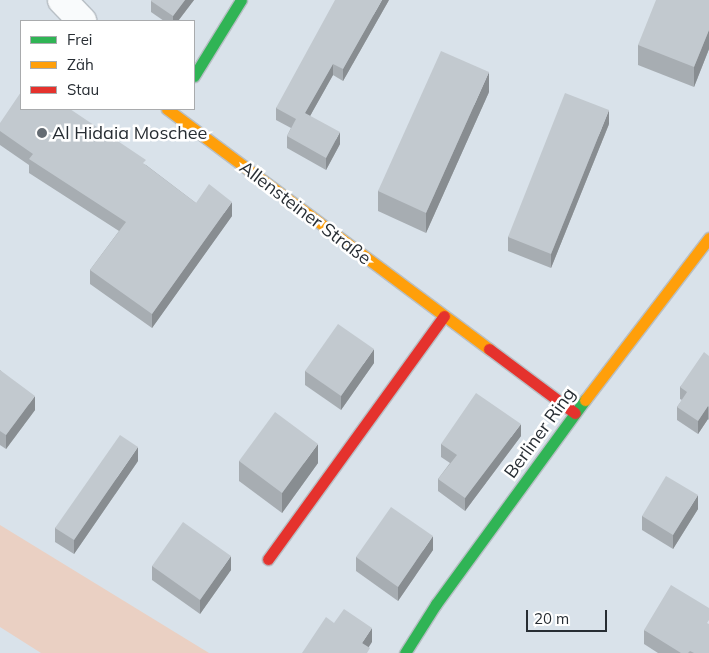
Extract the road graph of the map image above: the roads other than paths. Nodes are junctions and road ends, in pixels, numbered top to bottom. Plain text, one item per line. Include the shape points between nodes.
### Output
1 (62, 0) edge
2 (242, 0) edge
3 (81, 20) edge
4 (195, 74) edge
5 (170, 110) edge
6 (709, 238) edge
7 (444, 316) junction
8 (575, 413) junction
9 (268, 559) dead end
10 (405, 653) edge

1 - 3 street
2 - 4 street
5 - 7 street, Allensteiner Straße
6 - 8 street, Berliner Ring
7 - 8 street, Allensteiner Straße
7 - 9 street
8 - 10 street, Berliner Ring via 436,604

